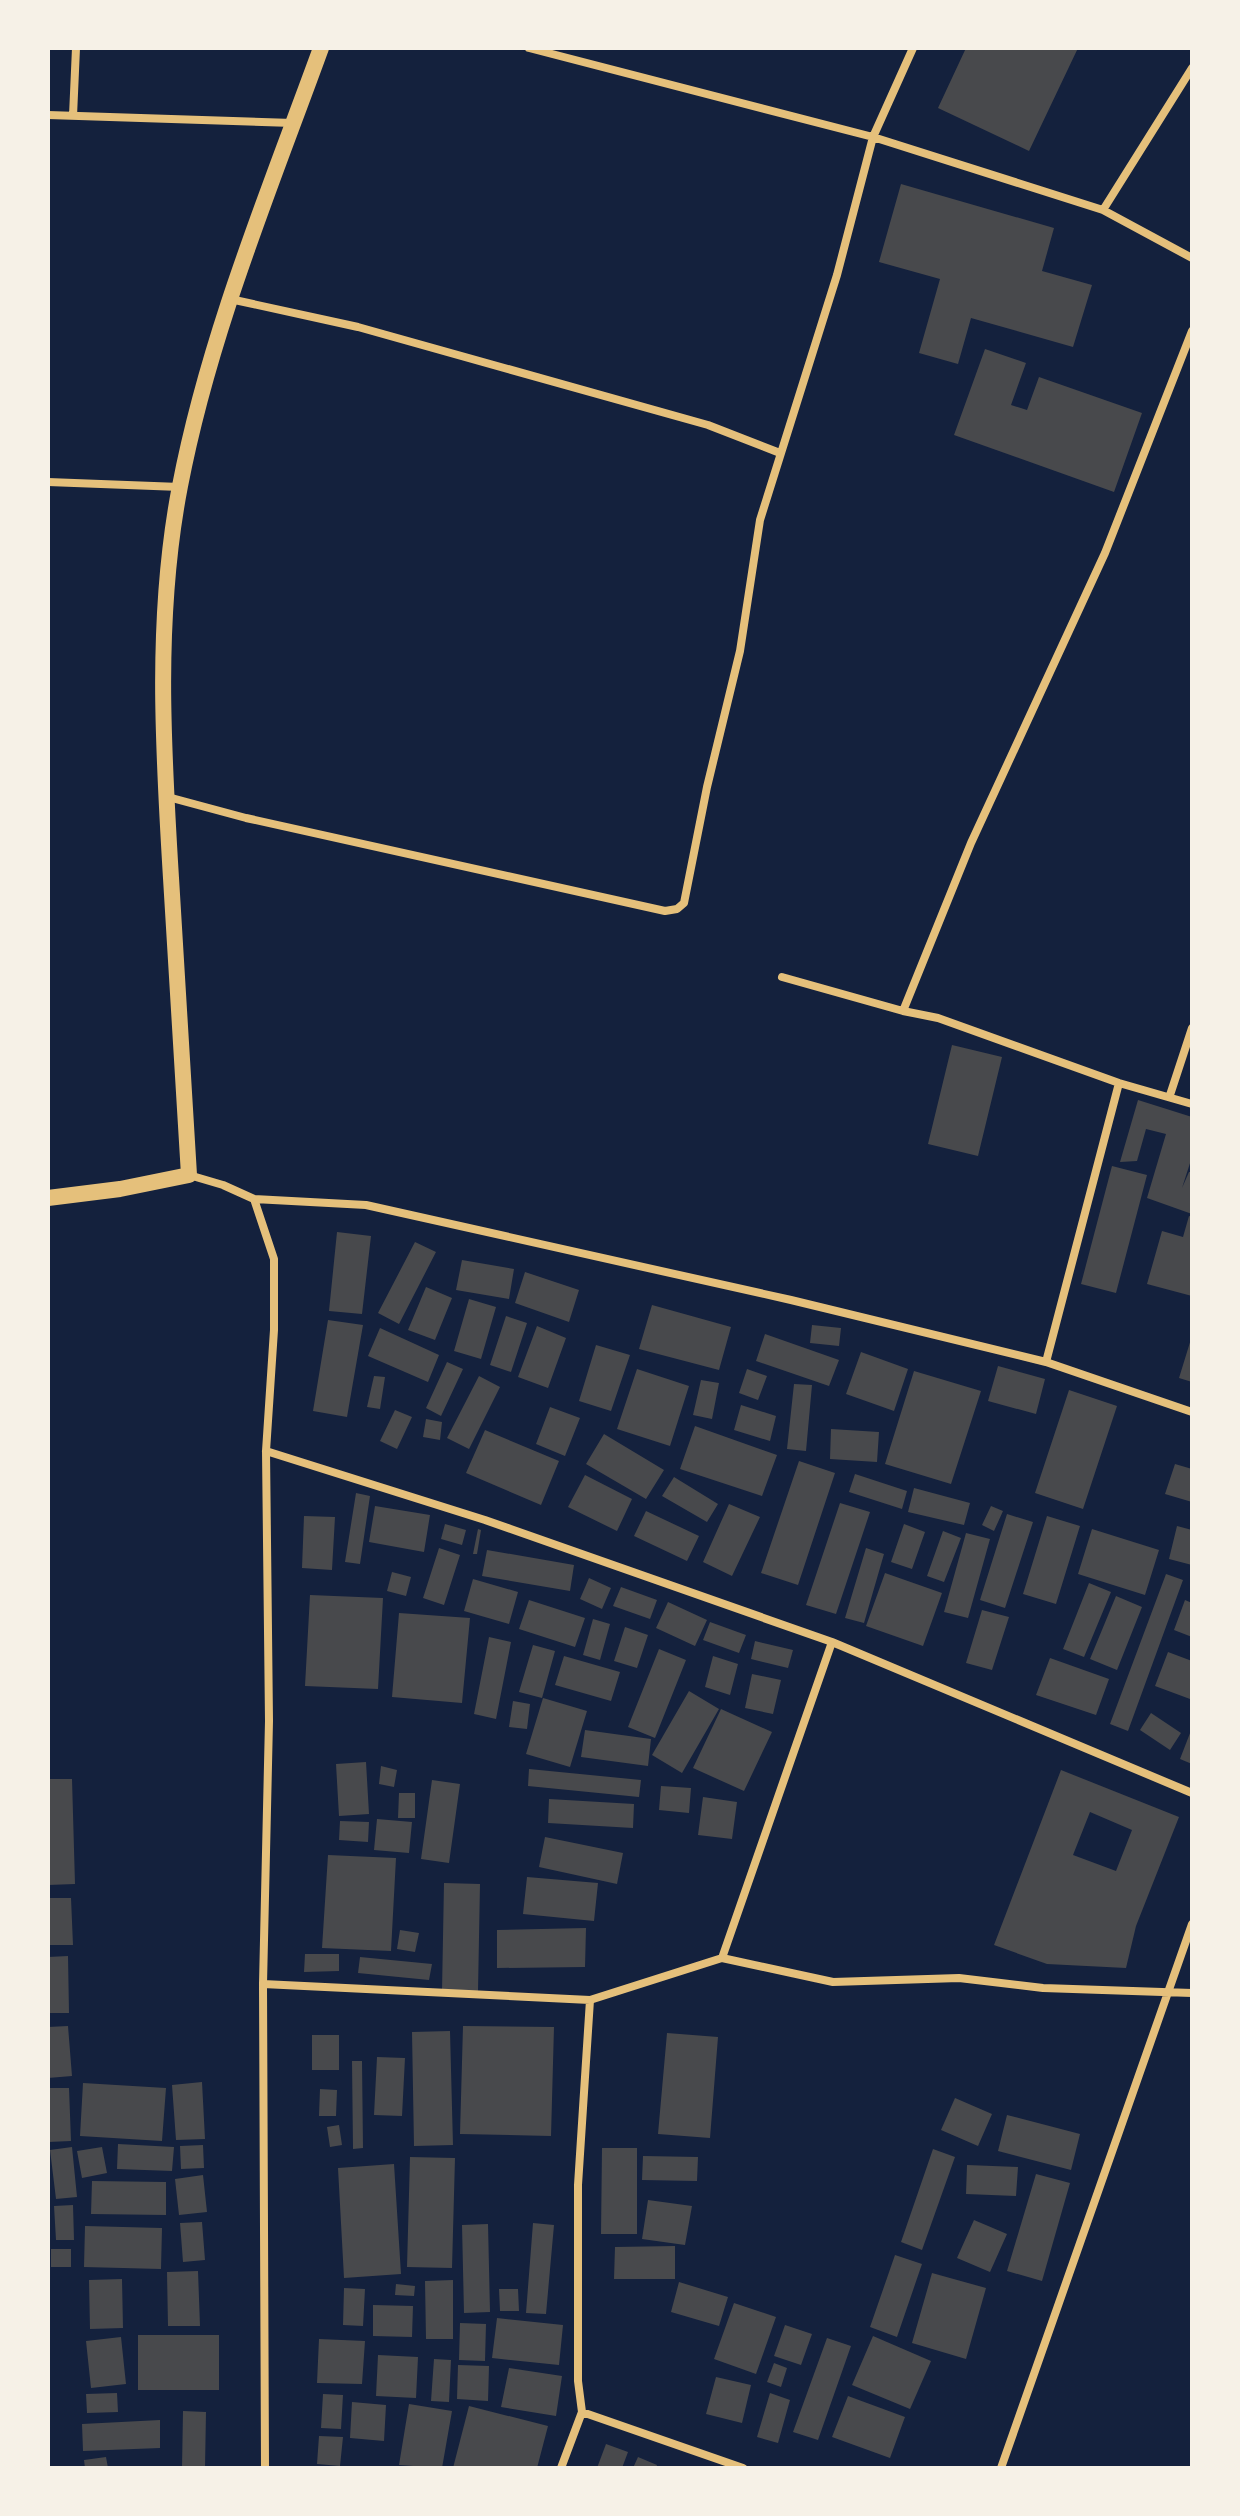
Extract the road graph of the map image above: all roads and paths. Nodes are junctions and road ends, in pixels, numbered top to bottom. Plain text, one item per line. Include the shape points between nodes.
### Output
1 (76, 48) edge
2 (321, 48) edge
3 (529, 48) edge
4 (913, 48) edge
5 (1192, 68) edge
6 (48, 115) edge
7 (73, 116) junction
8 (294, 123) junction
9 (873, 137) junction
10 (1103, 210) junction
11 (1192, 258) edge
12 (230, 299) junction
13 (1192, 331) edge
14 (780, 453) junction
15 (48, 482) edge
16 (180, 487) junction
17 (166, 797) junction
18 (782, 977) dead end
19 (903, 1011) junction
20 (1192, 1028) edge
21 (1119, 1083) junction
22 (1170, 1095) junction
23 (1192, 1104) edge
24 (189, 1175) junction
25 (48, 1198) edge
26 (254, 1199) junction
27 (1046, 1362) junction
28 (1192, 1412) edge
29 (266, 1451) junction
30 (832, 1642) junction
31 (1192, 1793) edge
32 (1192, 1924) edge
33 (722, 1958) junction
34 (263, 1984) junction
35 (1168, 1992) junction
36 (1192, 1993) edge
37 (590, 2000) junction
38 (582, 2412) junction
39 (265, 2468) edge
40 (561, 2468) edge
41 (743, 2468) edge
42 (1001, 2468) edge

1 - 7 street
2 - 8 main road
3 - 9 street
4 - 9 street
5 - 10 street
6 - 7 street
7 - 8 street
8 - 12 main road
9 - 10 street
9 - 14 street via 837,275
10 - 11 street
12 - 14 street via 358,327 708,425
12 - 16 main road
13 - 19 street via 1105,553 971,843
14 - 17 street via 760,520 740,651 684,903 677,909 665,911
15 - 16 street
16 - 17 main road via 162,655
17 - 24 main road
18 - 19 street
19 - 21 street via 938,1018
20 - 22 street
21 - 22 street
21 - 27 street
22 - 23 street
24 - 25 main road
24 - 26 street
26 - 27 street via 366,1205
26 - 29 street via 274,1259
27 - 28 street
29 - 30 street via 485,1520
29 - 34 street via 269,1721
30 - 31 street
30 - 33 street
32 - 35 street
33 - 35 street via 833,1982 959,1978 1043,1988
33 - 37 street
34 - 37 street
34 - 39 street
35 - 36 street
35 - 42 street
37 - 38 street via 578,2185
38 - 40 street
38 - 41 street

